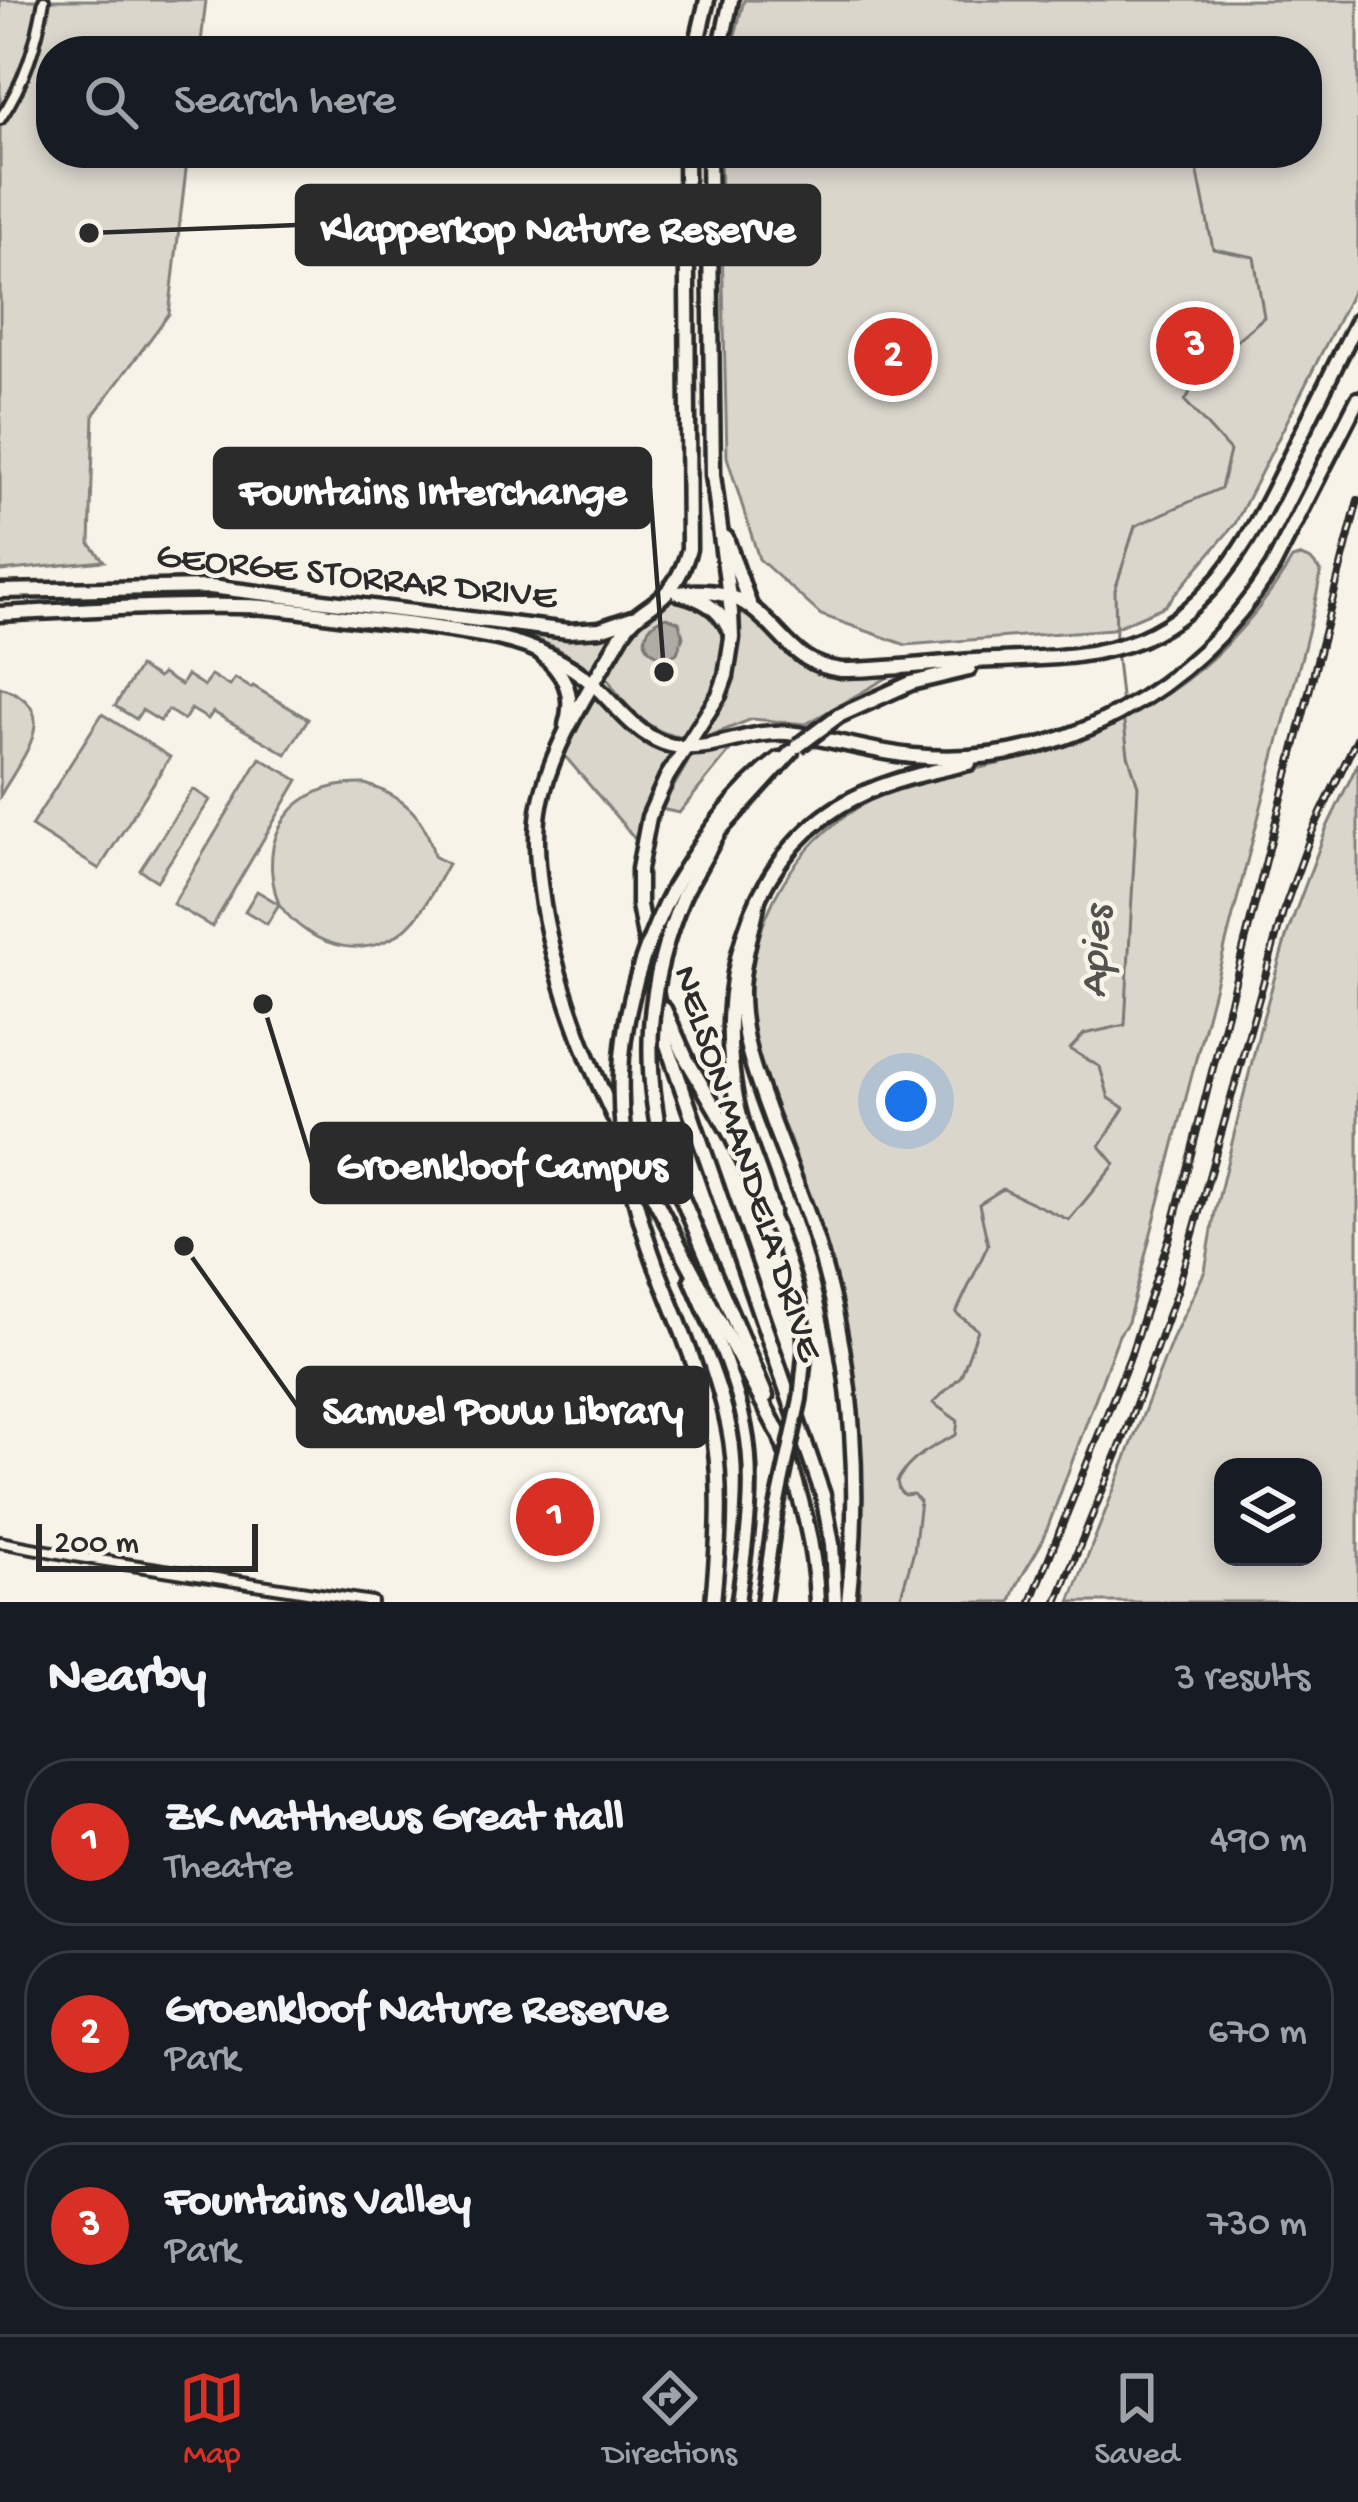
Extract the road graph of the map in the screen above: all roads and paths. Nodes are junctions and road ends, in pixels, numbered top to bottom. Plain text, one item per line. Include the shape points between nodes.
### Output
1 (44, 0) edge
2 (706, 0) edge
3 (731, 0) edge
4 (37, 36) edge
5 (698, 36) edge
6 (723, 36) edge
7 (36, 39) edge
8 (0, 119) edge
9 (686, 168) edge
10 (709, 168) edge
11 (1358, 320) edge
12 (1358, 399) edge
13 (718, 520) junction
14 (0, 591) edge
15 (672, 594) junction
16 (729, 597) junction
17 (750, 606) junction
18 (0, 614) edge
19 (632, 618) junction
20 (732, 638) junction
21 (539, 651) junction
22 (1017, 661) junction
23 (593, 684) junction
24 (560, 743) junction
25 (685, 748) junction
26 (1002, 756) junction
27 (679, 890) junction
28 (758, 900) junction
29 (649, 969) junction
30 (667, 1221) junction
31 (777, 1230) junction
32 (781, 1436) junction
33 (0, 1542) edge
34 (372, 1602) edge
35 (713, 1602) edge
36 (738, 1602) edge
37 (763, 1602) edge
38 (817, 1602) edge
39 (835, 1602) edge
40 (848, 1602) edge

1 - 4 street
2 - 5 main road
3 - 6 main road
7 - 8 street
9 - 15 main road via 690,538
10 - 13 main road
11 - 22 main road via 1258,520 1230,566 1183,614 1129,643
12 - 26 main road via 1255,594 1196,660 1138,703
13 - 16 main road
13 - 17 main road
14 - 19 main road, GEORGE STORRAR DRIVE via 210,587 568,632
15 - 16 main road
15 - 19 main road
15 - 20 main road via 715,608
16 - 17 main road
16 - 20 main road
17 - 22 main road via 821,667
18 - 21 main road, GEORGE STORRAR DRIVE via 238,605 466,633
19 - 23 main road
20 - 25 main road via 719,694
21 - 23 main road, GEORGE STORRAR DRIVE
21 - 24 main road via 569,692
22 - 27 main road, bridge via 911,682 838,716 794,749 719,831
23 - 24 main road, NELSON MANDELA DRIVE
23 - 25 main road via 647,736
24 - 30 main road, NELSON MANDELA DRIVE via 537,827 550,942 600,1090
25 - 26 main road via 771,732 914,756
25 - 29 main road, NELSON MANDELA DRIVE via 642,844 638,892
26 - 28 main road via 904,779 842,804 793,847
27 - 32 main road, bridge via 650,1018 656,1120
27 - 35 main road, bridge via 656,922 625,1024 624,1153 713,1432
28 - 31 main road via 733,984 730,1055
28 - 40 main road via 742,974 743,1028 837,1324 853,1449
29 - 31 main road
29 - 39 main road, NELSON MANDELA DRIVE via 663,1033 823,1495
30 - 32 main road, NELSON MANDELA DRIVE
30 - 36 main road via 746,1430
31 - 37 main road, bridge via 798,1291 805,1351
32 - 38 main road, NELSON MANDELA DRIVE via 809,1530
33 - 34 street

